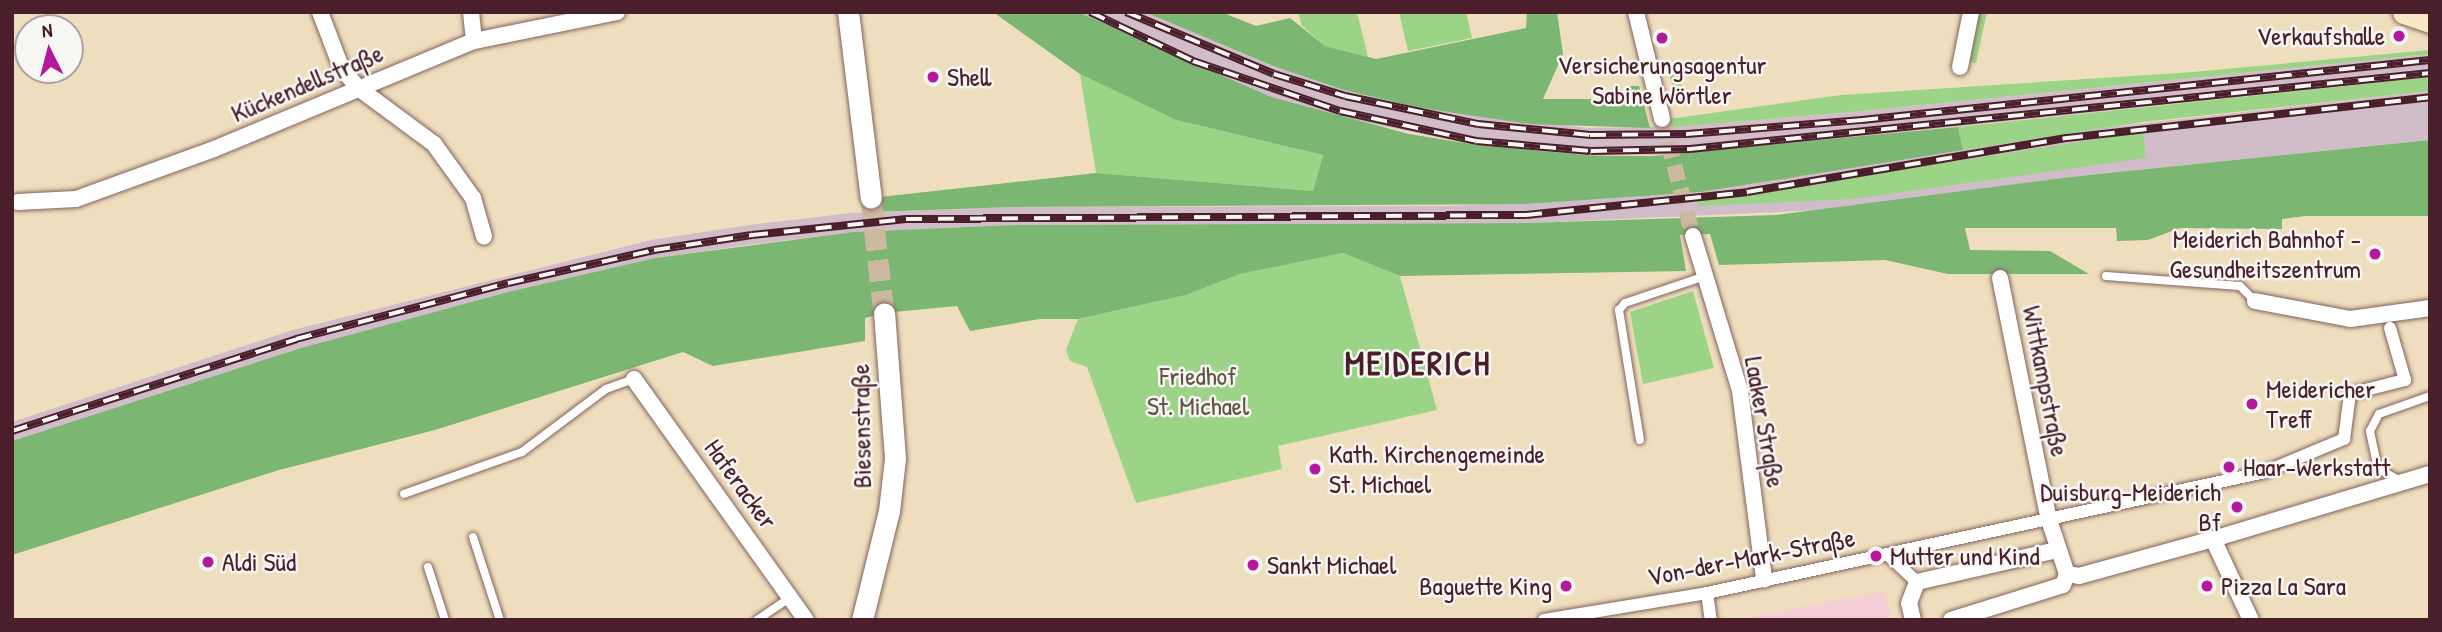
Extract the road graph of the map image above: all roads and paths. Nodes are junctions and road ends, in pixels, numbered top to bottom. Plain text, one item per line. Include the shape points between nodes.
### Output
1 (320, 12) edge
2 (471, 12) edge
3 (617, 12) edge
4 (848, 12) edge
5 (1636, 12) edge
6 (1971, 12) edge
7 (2404, 12) edge
8 (2430, 21) edge
9 (474, 41) junction
10 (1960, 67) dead end
11 (358, 87) junction
12 (1662, 119) tunnel mouth
13 (871, 198) tunnel mouth
14 (18, 202) dead end
15 (484, 236) dead end
16 (1693, 236) tunnel mouth
17 (1705, 276) junction
18 (2106, 276) dead end
19 (2000, 278) dead end
20 (2255, 301) joint
21 (2430, 308) edge
22 (884, 313) tunnel mouth
23 (2389, 323) junction
24 (634, 379) joint
25 (2430, 396) edge
26 (1640, 440) dead end
27 (2430, 474) edge
28 (2406, 481) junction
29 (404, 494) dead end
30 (2049, 520) junction
31 (473, 537) dead end
32 (2213, 539) junction
33 (2057, 550) junction
34 (1888, 555) junction
35 (428, 568) dead end
36 (2067, 574) junction
37 (1764, 579) junction
38 (1917, 582) junction
39 (1707, 593) junction
40 (791, 597) junction
41 (445, 620) edge
42 (500, 620) edge
43 (757, 620) edge
44 (806, 620) edge
45 (862, 620) edge
46 (1544, 620) edge
47 (1711, 620) edge
48 (1913, 620) edge
49 (1951, 620) edge
50 (2250, 620) edge

1 - 11 street via 341,67
2 - 9 street
3 - 9 street, Kückendellstraße
4 - 13 street
5 - 12 street
6 - 10 street
7 - 8 main road
9 - 11 street, Kückendellstraße
11 - 14 street, Kückendellstraße via 214,149 76,199
11 - 15 street via 434,144 473,198
16 - 17 street, Laaker Straße
17 - 26 lane via 1625,303 1619,310
17 - 37 street, Laaker Straße via 1740,391
18 - 20 lane via 2240,286
19 - 30 street, Wittkampstraße
20 - 23 street
21 - 23 street
22 - 45 street, Biesenstraße via 895,458 889,511
23 - 30 street, Von-der-Mark-Straße via 2404,380 2350,394 2344,439 2265,472
24 - 29 lane via 607,390 522,452
24 - 40 street, Haferacker
25 - 28 lane via 2379,414 2370,431 2378,469
27 - 28 street
28 - 32 street via 2324,500
30 - 33 street, Wittkampstraße
30 - 34 street, Von-der-Mark-Straße
31 - 42 lane
32 - 36 street via 2079,576
32 - 50 street
33 - 36 street, Wittkampstraße
33 - 38 street
34 - 37 street, Von-der-Mark-Straße
34 - 38 street
35 - 41 lane
36 - 49 street via 2063,585
37 - 39 street, Von-der-Mark-Straße
38 - 48 street via 1909,603
39 - 46 street, Von-der-Mark-Straße
39 - 47 street
40 - 43 lane
40 - 44 street, Haferacker

